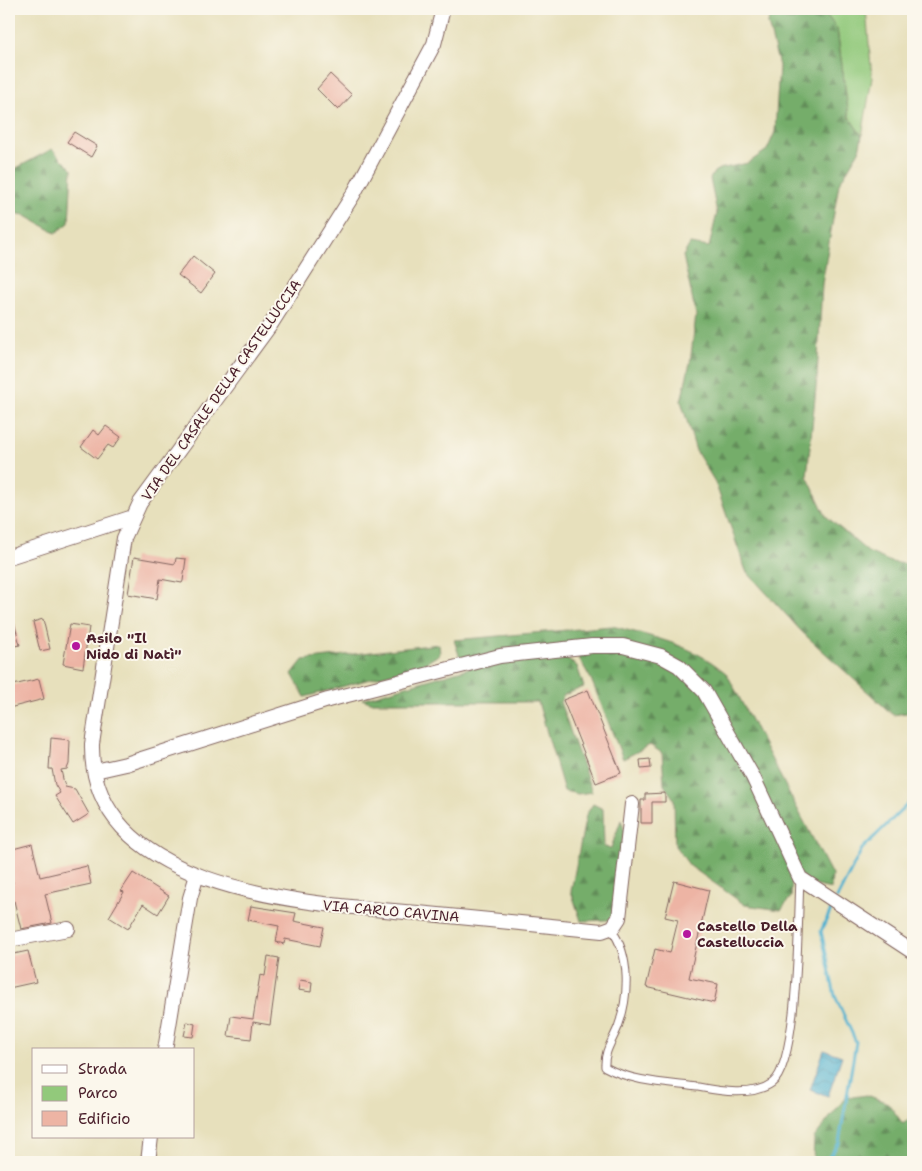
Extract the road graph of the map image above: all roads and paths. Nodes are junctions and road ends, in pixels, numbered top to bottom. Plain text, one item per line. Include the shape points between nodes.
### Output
1 (443, 9) edge
2 (133, 517) junction
3 (9, 557) edge
4 (95, 771) junction
5 (632, 804) dead end
6 (196, 874) junction
7 (800, 878) junction
8 (611, 929) junction
9 (68, 930) dead end
10 (9, 940) edge
11 (913, 952) edge
12 (165, 1048) edge
13 (151, 1138) edge
14 (148, 1162) edge

1 - 2 street, VIA DEL CASALE DELLA CASTELLUCCIA via 434,44 353,195 271,324
2 - 3 street
2 - 4 street, VIA DEL CASALE DELLA CASTELLUCCIA via 124,538 92,744
4 - 6 street, VIA CARLO CAVINA via 100,792 111,813 129,833 173,865
4 - 7 street via 328,700 500,656 592,646 623,646 661,656 680,666 704,691 753,777
5 - 8 street via 620,915
6 - 8 street, VIA CARLO CAVINA via 221,884 287,900 602,931
6 - 12 street
7 - 8 lane via 793,1023 785,1058 774,1082 756,1090 713,1090 652,1081 618,1074 605,1067 604,1054 618,1027 626,992 626,972
7 - 11 street
9 - 10 street
13 - 14 street

